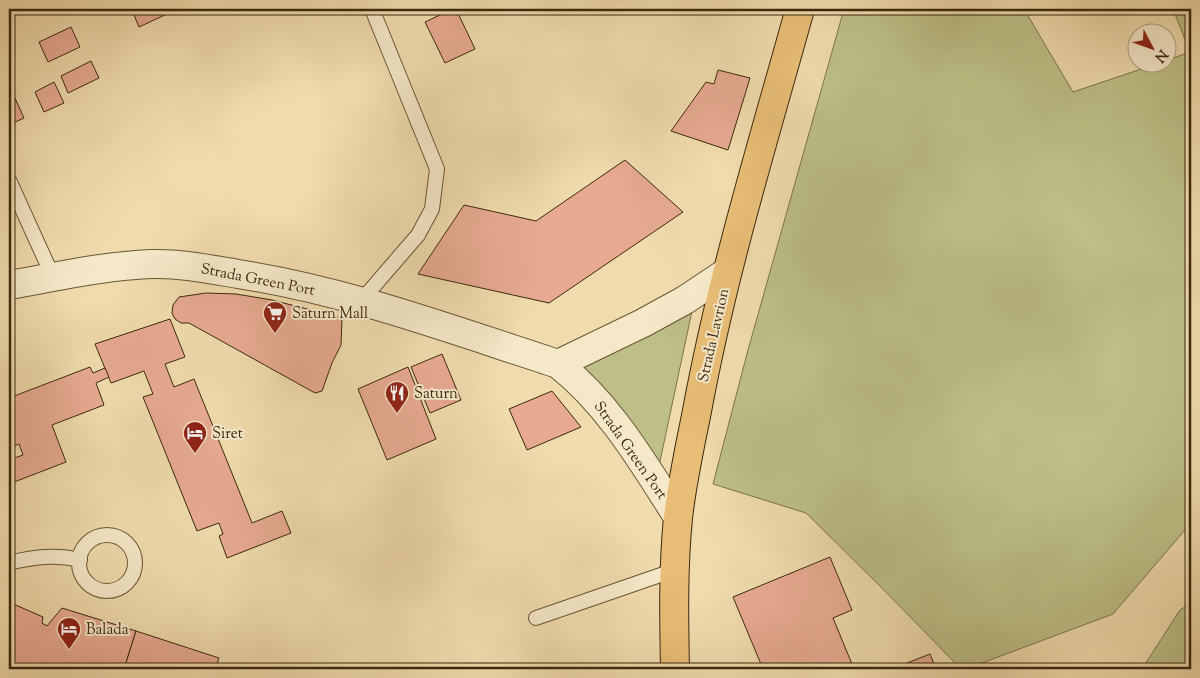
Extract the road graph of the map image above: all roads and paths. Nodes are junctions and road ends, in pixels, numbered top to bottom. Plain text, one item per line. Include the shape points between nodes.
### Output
1 (372, 9) edge
2 (800, 9) edge
3 (9, 180) edge
4 (727, 272) junction
5 (53, 277) junction
6 (9, 285) edge
7 (361, 301) junction
8 (558, 364) junction
9 (678, 518) junction
10 (80, 560) junction
11 (9, 563) edge
12 (675, 570) junction
13 (536, 618) dead end
14 (675, 669) edge

1 - 7 lane via 437,169 432,209 418,236
2 - 4 main road, Strada Lavrion
3 - 5 lane
4 - 8 street via 677,305
4 - 9 main road, Strada Lavrion via 709,347
5 - 6 street, Strada Green Port
5 - 7 street, Strada Green Port via 152,264 190,266 283,281
7 - 8 street, Strada Green Port
8 - 9 street, Strada Green Port via 596,399
9 - 12 main road, Strada Lavrion
10 - 10 lane via 84,577 97,589 106,591 123,586 134,571 134,553 122,539 113,536 95,538 82,551
10 - 11 lane via 66,556 38,556
12 - 13 lane
12 - 14 main road, Strada Lavrion

